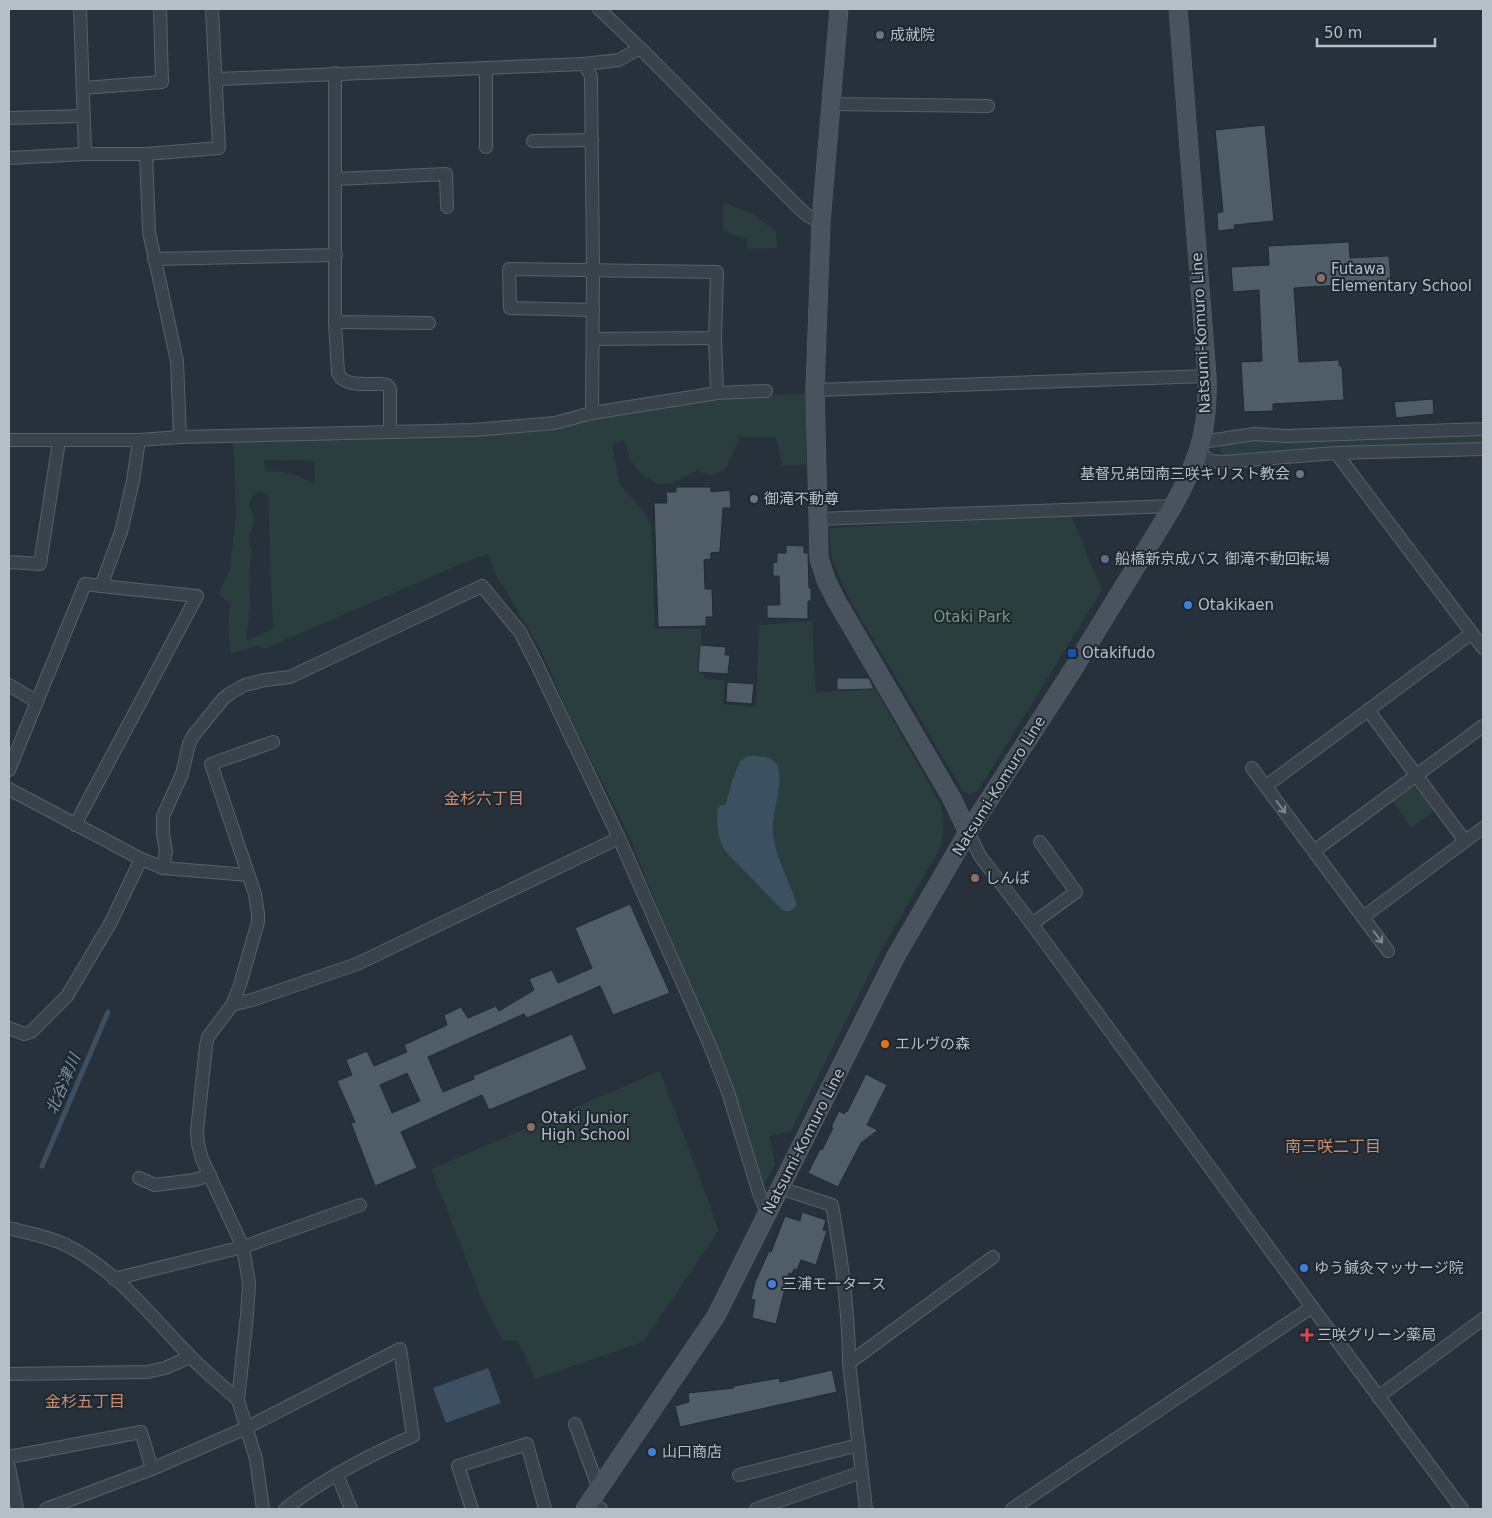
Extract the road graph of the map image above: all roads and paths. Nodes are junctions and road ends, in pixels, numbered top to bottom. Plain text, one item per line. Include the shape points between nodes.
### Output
1 (80, 9) edge
2 (160, 9) edge
3 (212, 9) edge
4 (599, 9) edge
5 (839, 9) edge
6 (1178, 9) edge
7 (640, 48) junction
8 (584, 64) junction
9 (486, 68) junction
10 (335, 73) junction
11 (217, 79) junction
12 (83, 88) junction
13 (831, 104) junction
14 (988, 106) dead end
15 (84, 116) junction
16 (9, 118) edge
17 (592, 140) junction
18 (533, 141) dead end
19 (486, 146) dead end
20 (85, 154) junction
21 (146, 154) junction
22 (9, 158) edge
23 (336, 179) junction
24 (447, 207) dead end
25 (821, 222) junction
26 (336, 255) junction
27 (154, 259) junction
28 (594, 270) junction
29 (594, 310) junction
30 (335, 322) junction
31 (428, 323) dead end
32 (715, 338) junction
33 (593, 339) junction
34 (1207, 376) junction
35 (815, 390) junction
36 (766, 391) dead end
37 (717, 393) junction
38 (592, 413) junction
39 (1483, 429) edge
40 (390, 431) junction
41 (180, 437) junction
42 (9, 440) edge
43 (138, 440) junction
44 (60, 441) junction
45 (1200, 447) junction
46 (1483, 449) edge
47 (1336, 453) junction
48 (1174, 506) junction
49 (817, 519) junction
50 (9, 562) edge
51 (101, 586) junction
52 (1472, 633) junction
53 (1483, 648) edge
54 (9, 685) edge
55 (37, 702) junction
56 (1368, 710) junction
57 (1483, 726) edge
58 (272, 742) dead end
59 (10, 765) edge
60 (1252, 768) dead end
61 (1416, 776) junction
62 (1266, 786) junction
63 (9, 789) edge
64 (75, 825) junction
65 (1483, 828) edge
66 (968, 832) junction
67 (619, 838) junction
68 (1465, 841) junction
69 (1040, 842) dead end
70 (1314, 851) junction
71 (141, 859) junction
72 (163, 868) junction
73 (248, 875) junction
74 (1363, 917) junction
75 (1032, 924) junction
76 (1388, 951) dead end
77 (232, 1005) junction
78 (9, 1028) edge
79 (210, 1176) junction
80 (139, 1178) dead end
81 (780, 1188) junction
82 (360, 1205) dead end
83 (767, 1213) junction
84 (9, 1228) edge
85 (243, 1247) junction
86 (993, 1257) dead end
87 (114, 1279) junction
88 (1312, 1308) junction
89 (1483, 1319) edge
90 (190, 1357) junction
91 (849, 1363) junction
92 (9, 1374) edge
93 (1378, 1397) junction
94 (238, 1400) junction
95 (575, 1424) dead end
96 (246, 1428) junction
97 (858, 1445) junction
98 (9, 1457) edge
99 (9, 1467) edge
100 (152, 1469) junction
101 (862, 1472) junction
102 (337, 1474) junction
103 (739, 1475) dead end
104 (594, 1502) edge
105 (17, 1509) edge
106 (46, 1509) edge
107 (263, 1509) edge
108 (285, 1509) edge
109 (351, 1509) edge
110 (472, 1509) edge
111 (543, 1509) edge
112 (756, 1509) edge
113 (866, 1509) edge
114 (1012, 1509) edge
115 (1462, 1509) edge

1 - 12 street
2 - 12 street via 162,82
3 - 11 street
4 - 7 street
5 - 13 main road
6 - 34 main road, Natsumi-Komuro Line
7 - 8 street via 619,60
7 - 25 street via 797,206
8 - 9 street
8 - 17 street via 591,76
9 - 10 street
9 - 19 street
10 - 11 street
10 - 23 street
11 - 21 street via 219,148
12 - 15 street
13 - 14 street
13 - 25 main road
15 - 16 street
15 - 20 street
17 - 18 street
17 - 28 street
20 - 21 street
20 - 22 street
21 - 27 street via 149,232
23 - 24 street via 446,174
23 - 26 street
25 - 35 main road
26 - 27 street
26 - 30 street
27 - 41 street via 177,361
28 - 29 street
28 - 29 street via 509,269 510,308
28 - 32 street via 717,272
29 - 33 street
30 - 31 street
30 - 40 street via 340,379 387,385 390,389
32 - 33 street
32 - 37 street
33 - 38 street
34 - 35 street
34 - 45 main road, Natsumi-Komuro Line via 1208,402
35 - 49 main road
36 - 37 street
37 - 38 street
38 - 40 street via 555,422 474,430
39 - 45 street via 1286,436 1254,434
40 - 41 street
41 - 43 street
42 - 44 street
43 - 44 street
43 - 51 street via 133,481 121,532
44 - 50 street via 40,564
45 - 47 street via 1211,461 1224,462
45 - 48 main road, Natsumi-Komuro Line
46 - 47 street
47 - 52 street
48 - 49 street
48 - 66 main road, Natsumi-Komuro Line
49 - 66 main road via 821,567 836,600 951,797
51 - 55 street via 85,584
51 - 64 street via 197,596
52 - 53 street
52 - 56 street
54 - 55 street
55 - 59 street
56 - 61 street
56 - 62 street
57 - 61 street
58 - 73 street via 210,764
60 - 62 street
61 - 68 street
61 - 70 street
62 -> 70 street
63 - 64 street
64 - 71 street
65 - 68 street
66 - 75 street via 980,856
66 - 81 main road, Natsumi-Komuro Line via 896,956
67 - 72 street via 520,632 482,586 290,677 245,685 223,699 193,736 182,774 164,811 166,851
67 - 77 street via 357,964
67 - 83 street via 711,1048
68 - 74 street
69 - 75 street via 1076,892
70 - 74 street
71 - 72 street
71 - 78 street via 111,922 67,996 31,1032 24,1034
72 - 73 street
73 - 77 street via 255,894 258,922
74 -> 76 street
75 - 88 street
77 - 79 street via 208,1038 206,1046 197,1131 202,1159
79 - 80 street via 155,1185
79 - 85 street
81 - 83 main road, Natsumi-Komuro Line
81 - 91 street via 832,1205
82 - 85 street
83 - 104 main road, Natsumi-Komuro Line via 716,1316
84 - 87 street via 66,1245 92,1260
85 - 87 street
85 - 94 street via 249,1283
86 - 91 street
87 - 90 street
88 - 93 street
88 - 114 street
89 - 93 street
90 - 92 street via 148,1372
90 - 94 street
91 - 97 street
93 - 115 street
94 - 96 street
95 - 104 street
96 - 100 street
96 - 102 street via 400,1349 413,1436 375,1452
96 - 107 street via 256,1459
97 - 101 street
97 - 103 street
98 - 100 street via 141,1432
99 - 105 street
100 - 106 street
101 - 112 street
101 - 113 street
102 - 108 street
102 - 109 street
110 - 111 street via 458,1466 527,1444

